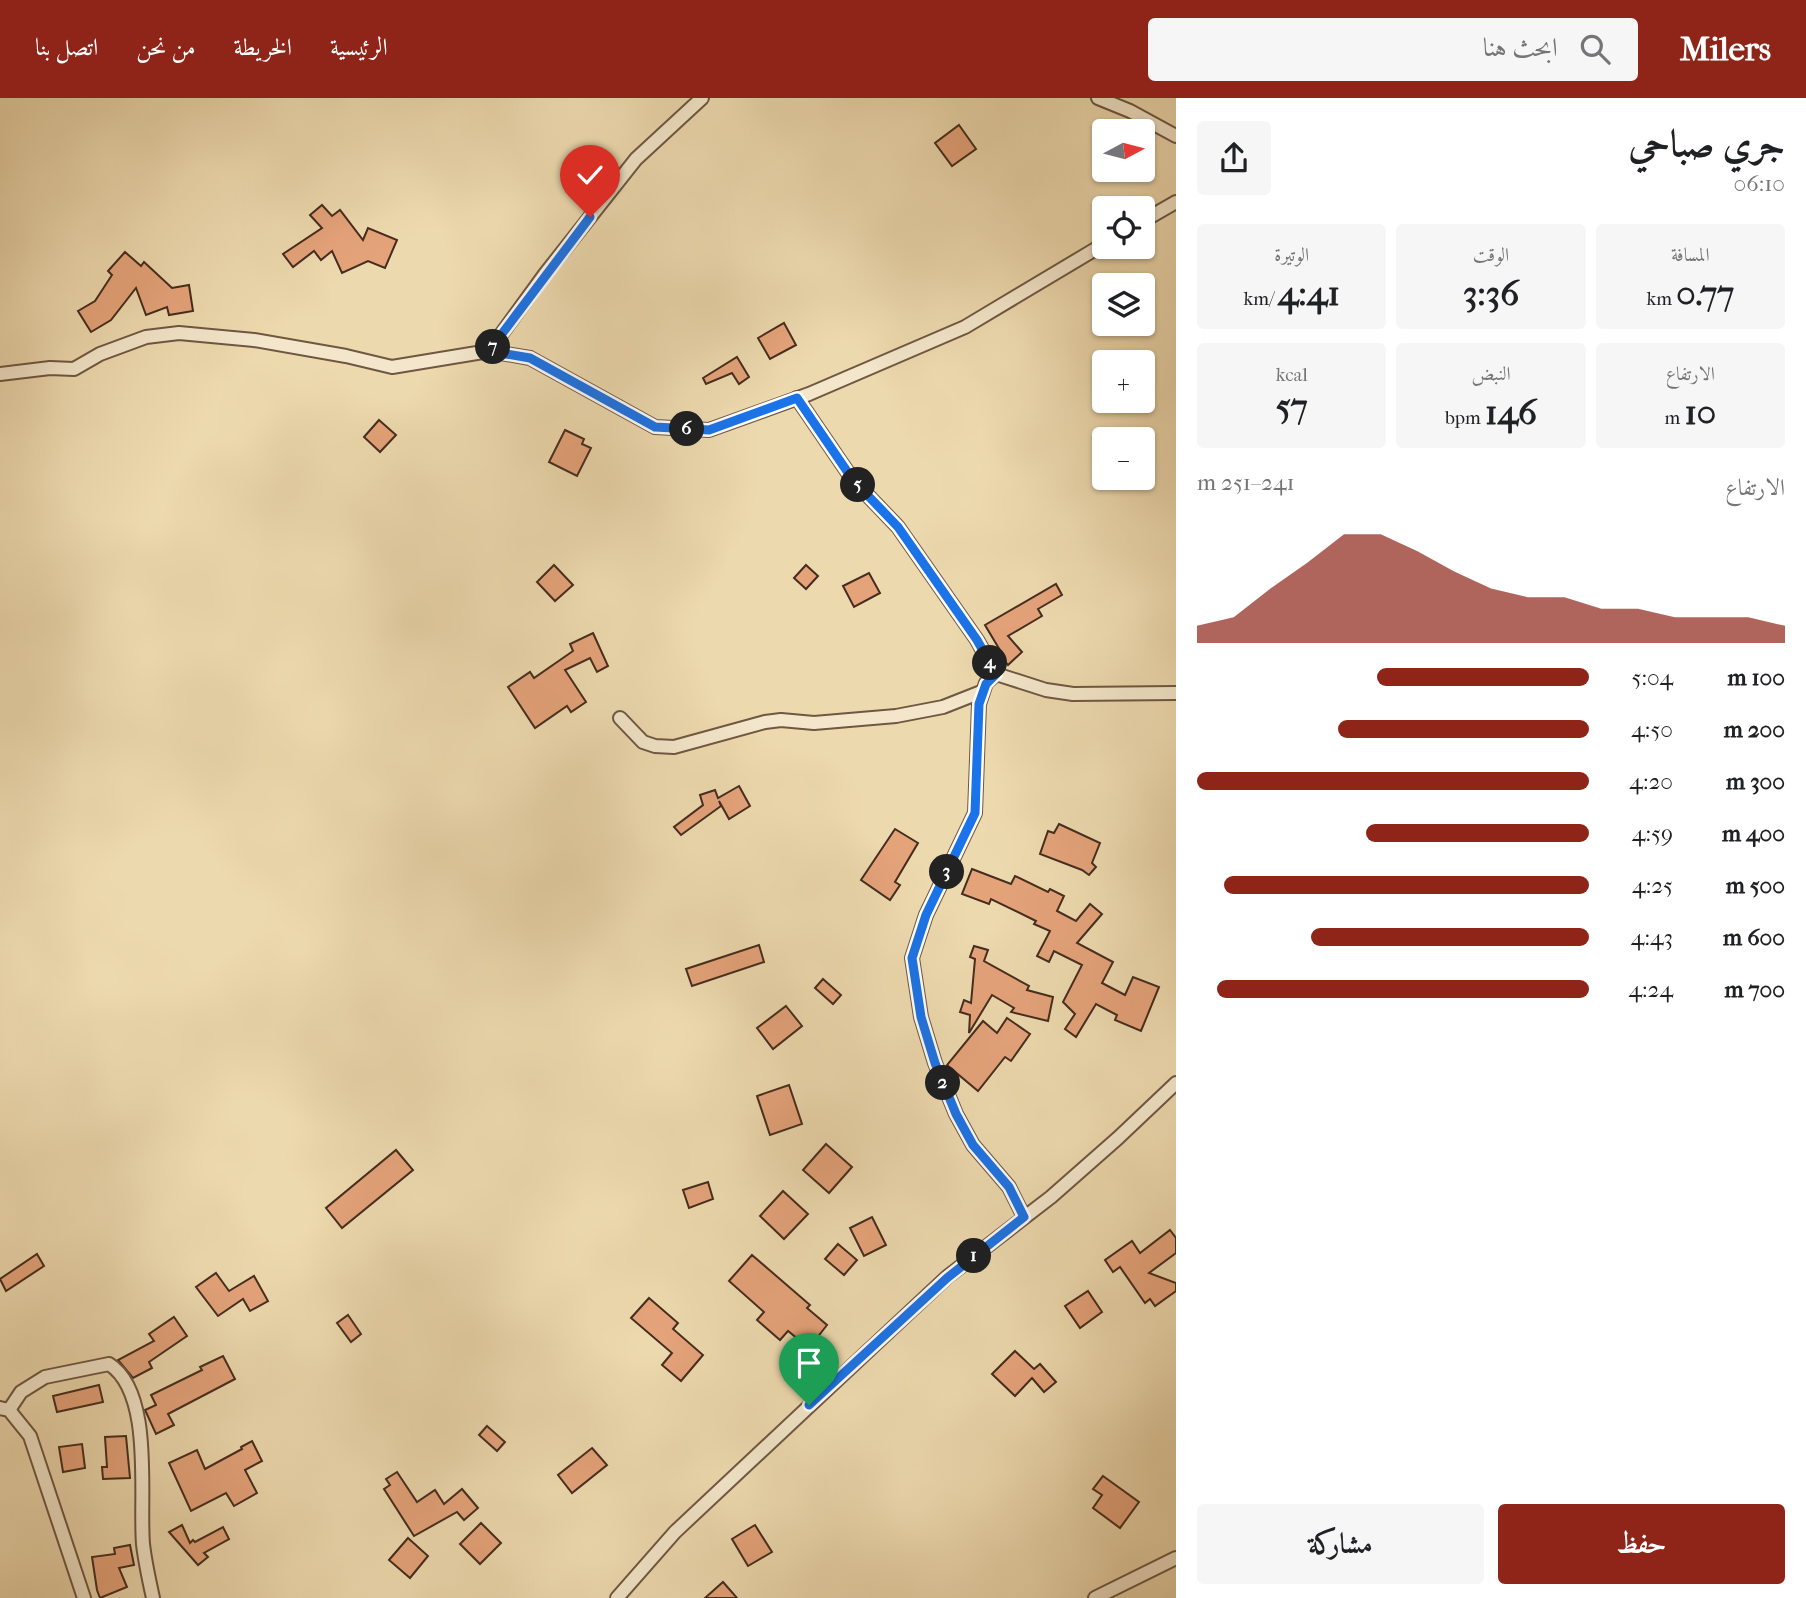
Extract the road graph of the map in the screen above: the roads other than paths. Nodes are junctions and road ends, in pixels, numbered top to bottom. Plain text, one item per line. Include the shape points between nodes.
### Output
1 (702, 98) edge
2 (1098, 98) edge
3 (1176, 136) edge
4 (1176, 202) edge
5 (1155, 214) edge
6 (1092, 251) edge
7 (489, 351) junction
8 (0, 374) edge
9 (797, 398) junction
10 (996, 674) junction
11 (981, 692) junction
12 (1176, 693) edge
13 (620, 718) dead end
14 (1176, 1083) edge
15 (1024, 1217) junction
16 (4, 1409) edge
17 (1176, 1558) edge
18 (84, 1598) edge
19 (153, 1598) edge
20 (617, 1598) edge
21 (1095, 1598) edge

1 - 7 street via 636,159
2 - 3 street
4 - 5 street
6 - 9 street via 965,327
7 - 8 street via 392,367 254,340 179,333 146,337 74,369
7 - 9 street via 530,358 655,427 709,430
9 - 10 street via 853,480 898,527
10 - 11 street
10 - 12 street via 1073,694
11 - 13 street via 943,707 896,716 765,722 674,747 643,742
11 - 15 street via 975,813 926,915 912,958 921,1017 956,1114 973,1145 1009,1187
14 - 15 street
15 - 20 street via 947,1278 740,1469 675,1532
16 - 18 street via 30,1436
16 - 19 street via 44,1377 109,1364 119,1370 130,1390 142,1439 143,1546
17 - 21 street

